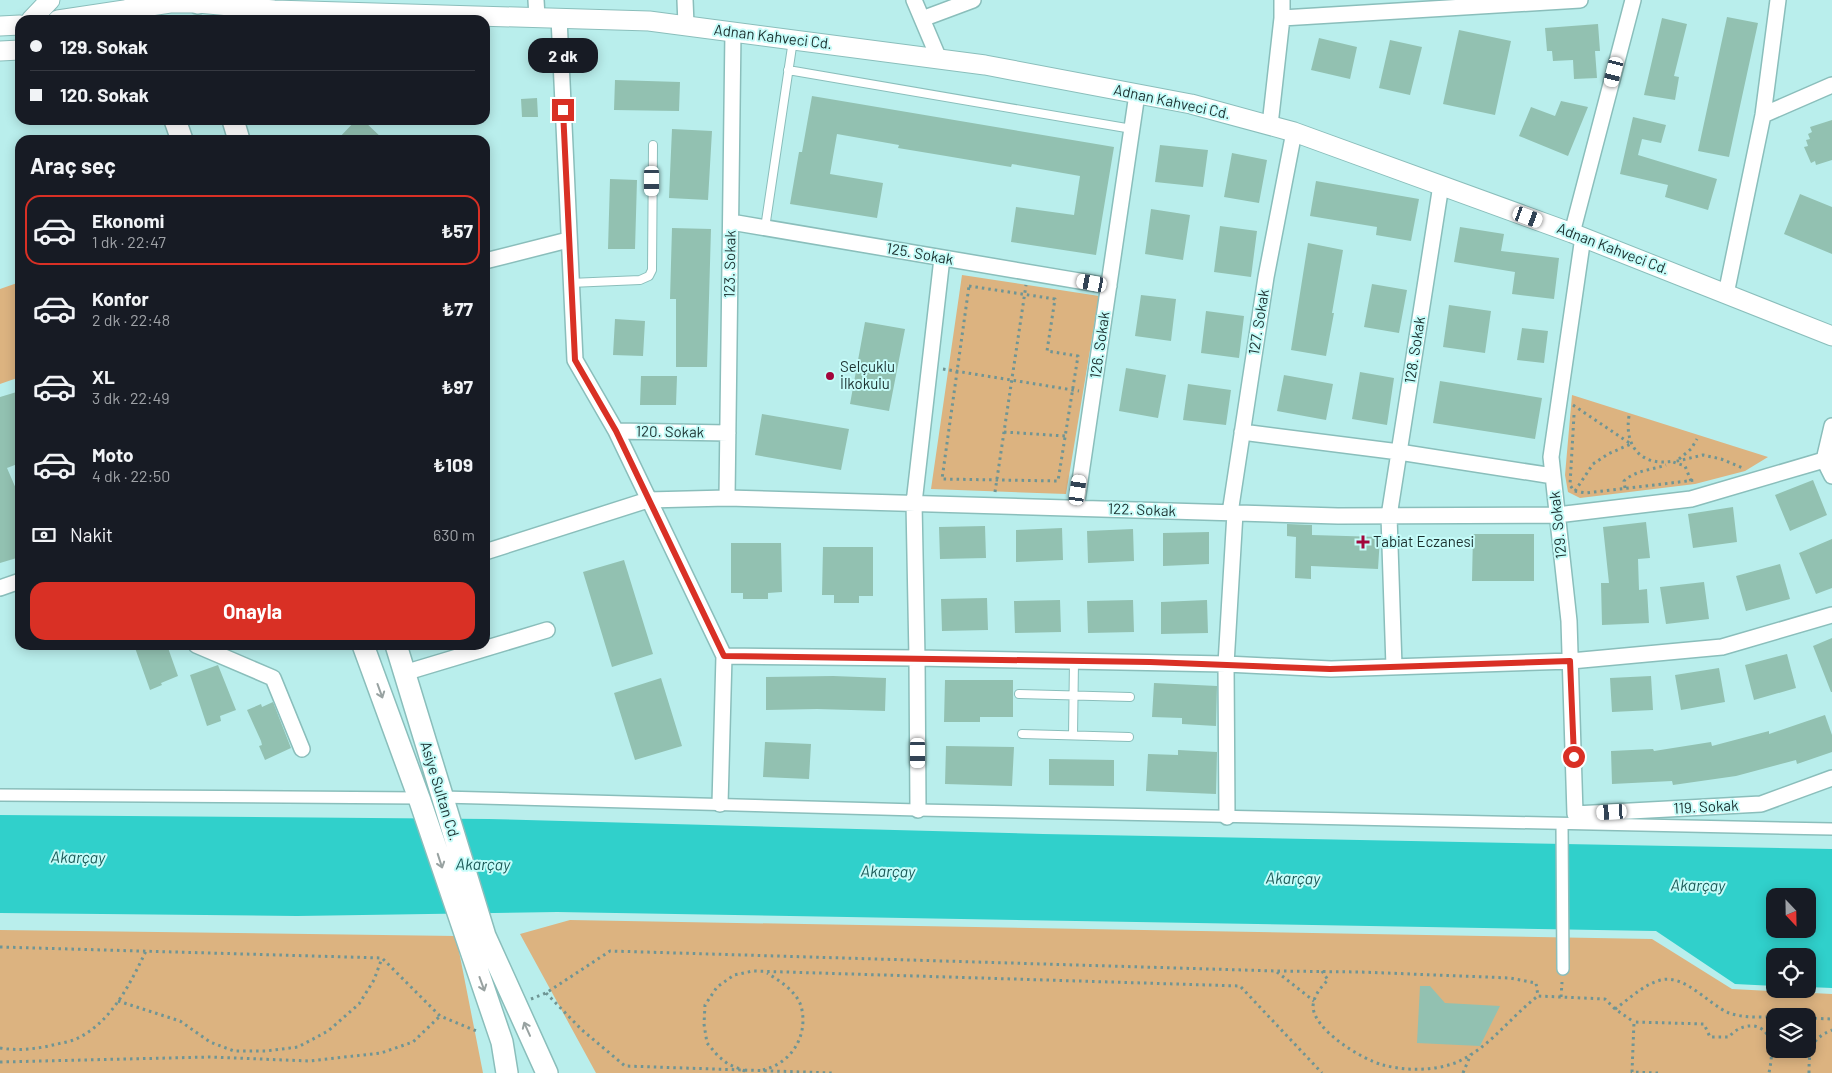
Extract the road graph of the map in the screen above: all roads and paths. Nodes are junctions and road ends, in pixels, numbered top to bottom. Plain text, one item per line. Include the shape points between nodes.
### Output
1 (50, 0) edge
2 (685, 0) edge
3 (914, 0) edge
4 (974, 0) edge
5 (1282, 0) edge
6 (1580, 0) edge
7 (1633, 0) edge
8 (1778, 0) edge
9 (370, 7) edge
10 (199, 8) edge
11 (138, 9) edge
12 (537, 9) edge
13 (36, 15) edge
14 (94, 15) edge
15 (478, 15) joint
16 (559, 18) junction
17 (1282, 18) junction
18 (922, 19) junction
19 (15, 25) edge
20 (0, 26) edge
21 (686, 26) junction
22 (733, 31) junction
23 (793, 39) junction
24 (15, 50) edge
25 (0, 51) edge
26 (939, 59) junction
27 (788, 70) junction
28 (1832, 85) edge
29 (1137, 94) junction
30 (1763, 115) junction
31 (1270, 125) junction
32 (1132, 129) junction
33 (1294, 132) junction
34 (653, 145) dead end
35 (1441, 185) junction
36 (731, 222) junction
37 (766, 228) junction
38 (1577, 235) junction
39 (568, 240) junction
40 (942, 258) junction
41 (490, 260) edge
42 (1028, 272) junction
43 (570, 284) junction
44 (1109, 286) junction
45 (1726, 294) junction
46 (1024, 295) junction
47 (1832, 336) edge
48 (943, 369) dead end
49 (957, 372) junction
50 (1011, 381) junction
51 (1073, 390) junction
52 (1087, 393) dead end
53 (1560, 397) junction
54 (1575, 407) junction
55 (1629, 416) dead end
56 (1832, 426) edge
57 (616, 431) junction
58 (1004, 432) junction
59 (1242, 432) junction
60 (728, 433) junction
61 (1065, 436) junction
62 (1697, 439) dead end
63 (1631, 444) junction
64 (1399, 452) junction
65 (1824, 460) junction
66 (1674, 462) junction
67 (1735, 471) dead end
68 (1553, 476) junction
69 (1832, 476) edge
70 (997, 480) junction
71 (1700, 480) dead end
72 (1691, 481) junction
73 (1625, 488) junction
74 (1574, 492) junction
75 (727, 498) junction
76 (648, 500) junction
77 (914, 503) junction
78 (993, 506) junction
79 (1076, 508) junction
80 (1233, 513) junction
81 (1557, 515) junction
82 (1389, 516) junction
83 (490, 550) edge
84 (15, 583) edge
85 (0, 588) edge
86 (1832, 614) edge
87 (546, 630) dead end
88 (490, 647) edge
89 (208, 650) edge
90 (365, 650) edge
91 (397, 650) edge
92 (480, 650) edge
93 (724, 656) junction
94 (916, 658) junction
95 (1074, 661) junction
96 (1570, 661) junction
97 (1226, 664) junction
98 (1394, 667) junction
99 (404, 673) junction
100 (1019, 694) dead end
101 (1074, 695) junction
102 (1130, 697) dead end
103 (1022, 734) dead end
104 (1073, 735) junction
105 (1128, 736) dead end
106 (302, 749) dead end
107 (1832, 778) edge
108 (0, 795) edge
109 (720, 804) junction
110 (422, 806) junction
111 (445, 806) junction
112 (918, 810) junction
113 (1575, 814) joint
114 (1227, 817) junction
115 (1562, 824) junction
116 (1832, 829) edge
117 (475, 937) junction
118 (0, 947) edge
119 (146, 951) junction
120 (382, 958) junction
121 (1563, 968) dead end
122 (1276, 971) junction
123 (1322, 971) junction
124 (767, 973) junction
125 (546, 993) junction
126 (1538, 996) junction
127 (118, 1001) junction
128 (1314, 1001) junction
129 (516, 1004) junction
130 (1615, 1008) junction
131 (440, 1016) junction
132 (1766, 1017) edge
133 (1816, 1018) edge
134 (1832, 1019) edge
135 (1634, 1022) junction
136 (1832, 1030) edge
137 (502, 1042) junction
138 (0, 1048) edge
139 (1471, 1054) junction
140 (0, 1062) edge
141 (745, 1070) junction
142 (762, 1071) junction
143 (508, 1073) edge
144 (547, 1073) edge
145 (832, 1073) edge
146 (1322, 1073) edge
147 (1463, 1073) edge
148 (1658, 1073) edge
149 (1769, 1073) edge
150 (1809, 1073) edge

1 - 13 street
2 - 21 street
3 - 18 street
4 - 18 street
5 - 17 street
6 - 17 street
7 - 38 street, 129. Sokak
8 - 30 street
9 - 10 street, Adnan Kahveci Cd.
9 - 15 street, Adnan Kahveci Cd.
10 - 11 street, Adnan Kahveci Cd. via 170,3
11 - 14 street, Adnan Kahveci Cd.
12 - 15 street, Adnan Kahveci Cd.
12 - 16 street, Adnan Kahveci Cd.
16 - 21 street, Adnan Kahveci Cd. via 649,21
16 - 39 street, 120. Sokak
17 - 31 street
18 - 26 street
19 - 20 street
21 - 22 street, Adnan Kahveci Cd.
22 - 23 street, Adnan Kahveci Cd.
22 - 36 street, 123. Sokak
23 - 26 street, Adnan Kahveci Cd.
23 - 27 lane
24 - 25 street
26 - 29 street, Adnan Kahveci Cd.
27 - 32 lane
27 - 37 lane
28 - 30 street
29 - 31 street, Adnan Kahveci Cd. via 1191,104
29 - 32 street, 126. Sokak
30 - 45 street
31 - 33 street, Adnan Kahveci Cd.
32 - 44 street, 126. Sokak
33 - 35 street, Adnan Kahveci Cd.
33 - 59 street, 127. Sokak via 1266,277
34 - 43 lane via 650,276 640,280
35 - 38 street, Adnan Kahveci Cd.
35 - 64 street, 128. Sokak
36 - 37 street, 125. Sokak
36 - 60 street, 123. Sokak
37 - 40 street, 125. Sokak
38 - 45 street, Adnan Kahveci Cd.
38 - 53 street, 129. Sokak
39 - 41 street
39 - 43 street, 120. Sokak
40 - 42 street, 125. Sokak
40 - 77 street
42 - 44 street, 125. Sokak
42 - 46 path
43 - 57 street, 120. Sokak via 575,360
44 - 79 street, 126. Sokak
45 - 47 street, Adnan Kahveci Cd.
46 - 49 path via 969,286
46 - 50 path
46 - 51 path via 1055,299 1047,351 1078,356
48 - 49 path
49 - 50 path
49 - 70 path via 942,479
50 - 51 path
50 - 58 path
51 - 52 path
51 - 61 path
53 - 54 path
53 - 68 street, 129. Sokak via 1551,457
54 - 63 path
54 - 74 path via 1570,485
55 - 63 path via 1627,427
56 - 65 street
57 - 60 street, 120. Sokak
57 - 76 street
58 - 61 path
58 - 70 path
59 - 64 street
59 - 80 street, 127. Sokak
60 - 75 street, 123. Sokak
61 - 70 path via 1058,481
62 - 66 path via 1688,453
63 - 66 path via 1651,462
63 - 74 path via 1593,464
64 - 68 street
64 - 82 street, 128. Sokak
65 - 69 street
65 - 81 street, 122. Sokak via 1691,499
66 - 67 path via 1703,455 1744,468
66 - 72 path via 1685,466
66 - 73 path via 1631,475 1624,480
68 - 81 street, 129. Sokak
70 - 78 path
71 - 72 path
72 - 73 path
73 - 74 path
75 - 76 street, 122. Sokak
75 - 77 street, 122. Sokak
76 - 83 street, 122. Sokak
76 - 93 street
77 - 78 street, 122. Sokak
77 - 94 street
78 - 79 street, 122. Sokak
79 - 80 street, 122. Sokak
80 - 82 street, 122. Sokak
80 - 97 street, 127. Sokak
81 - 82 street, 122. Sokak
81 - 96 street, 129. Sokak via 1569,621
82 - 98 street, 128. Sokak
84 - 85 street
86 - 96 street via 1722,648
87 - 88 street
89 - 106 street via 273,678
90 -> 110 main road, Asiye Sultan Cd.
91 - 99 main road, Asiye Sultan Cd.
92 - 99 street
93 - 94 street
93 - 109 street
94 - 95 street
94 - 112 street
95 - 97 street
95 - 101 lane
96 - 98 street
96 - 113 street, 129. Sokak
97 - 98 street via 1330,669
97 - 114 street, 127. Sokak
99 - 111 main road, Asiye Sultan Cd.
100 - 101 lane
101 - 102 lane
101 - 104 lane
103 - 104 lane
104 - 105 lane
107 - 113 street, 119. Sokak via 1761,804
108 - 110 street
109 - 111 street
109 - 112 street
110 -> 117 main road, Asiye Sultan Cd.
111 - 117 main road, Asiye Sultan Cd.
112 - 114 street
114 - 115 street
115 - 116 street
115 - 121 street
117 - 129 main road, Asiye Sultan Cd.
117 -> 137 main road, Asiye Sultan Cd.
118 - 119 path
119 - 120 path
119 - 127 path
120 - 127 path via 374,980 359,1004 328,1031 298,1047 234,1052 210,1042 180,1021
120 - 131 path
122 - 123 path
122 - 125 path via 610,951
122 - 128 path
123 - 126 path via 1510,978 1536,983
123 - 128 path via 1328,980
124 - 141 path via 753,971 734,975 716,987 705,1005 706,1043 728,1064
124 - 142 path via 784,983 801,1006 802,1024 800,1040 790,1054 780,1063
124 - 146 path via 1240,986
125 - 129 path
125 - 141 path via 582,1030 625,1066
126 - 130 path via 1605,998
126 - 139 path
127 - 138 path via 94,1029 74,1040 45,1047
128 - 139 path via 1313,1008 1319,1022 1366,1059 1414,1069 1434,1068
144 -> 129 main road, Asiye Sultan Cd.
130 - 132 path via 1654,982 1673,979 1731,1014
130 - 135 path
131 - 137 path
131 - 140 path via 413,1042 381,1053 309,1061 210,1057
133 - 134 path
135 - 148 path via 1632,1072
135 - 149 path via 1704,1024 1710,1037 1729,1037 1746,1026 1757,1026 1770,1040
136 - 150 path via 1820,1035 1810,1049
137 - 143 main road, Asiye Sultan Cd.
139 - 147 path
141 - 142 path
142 - 145 path

